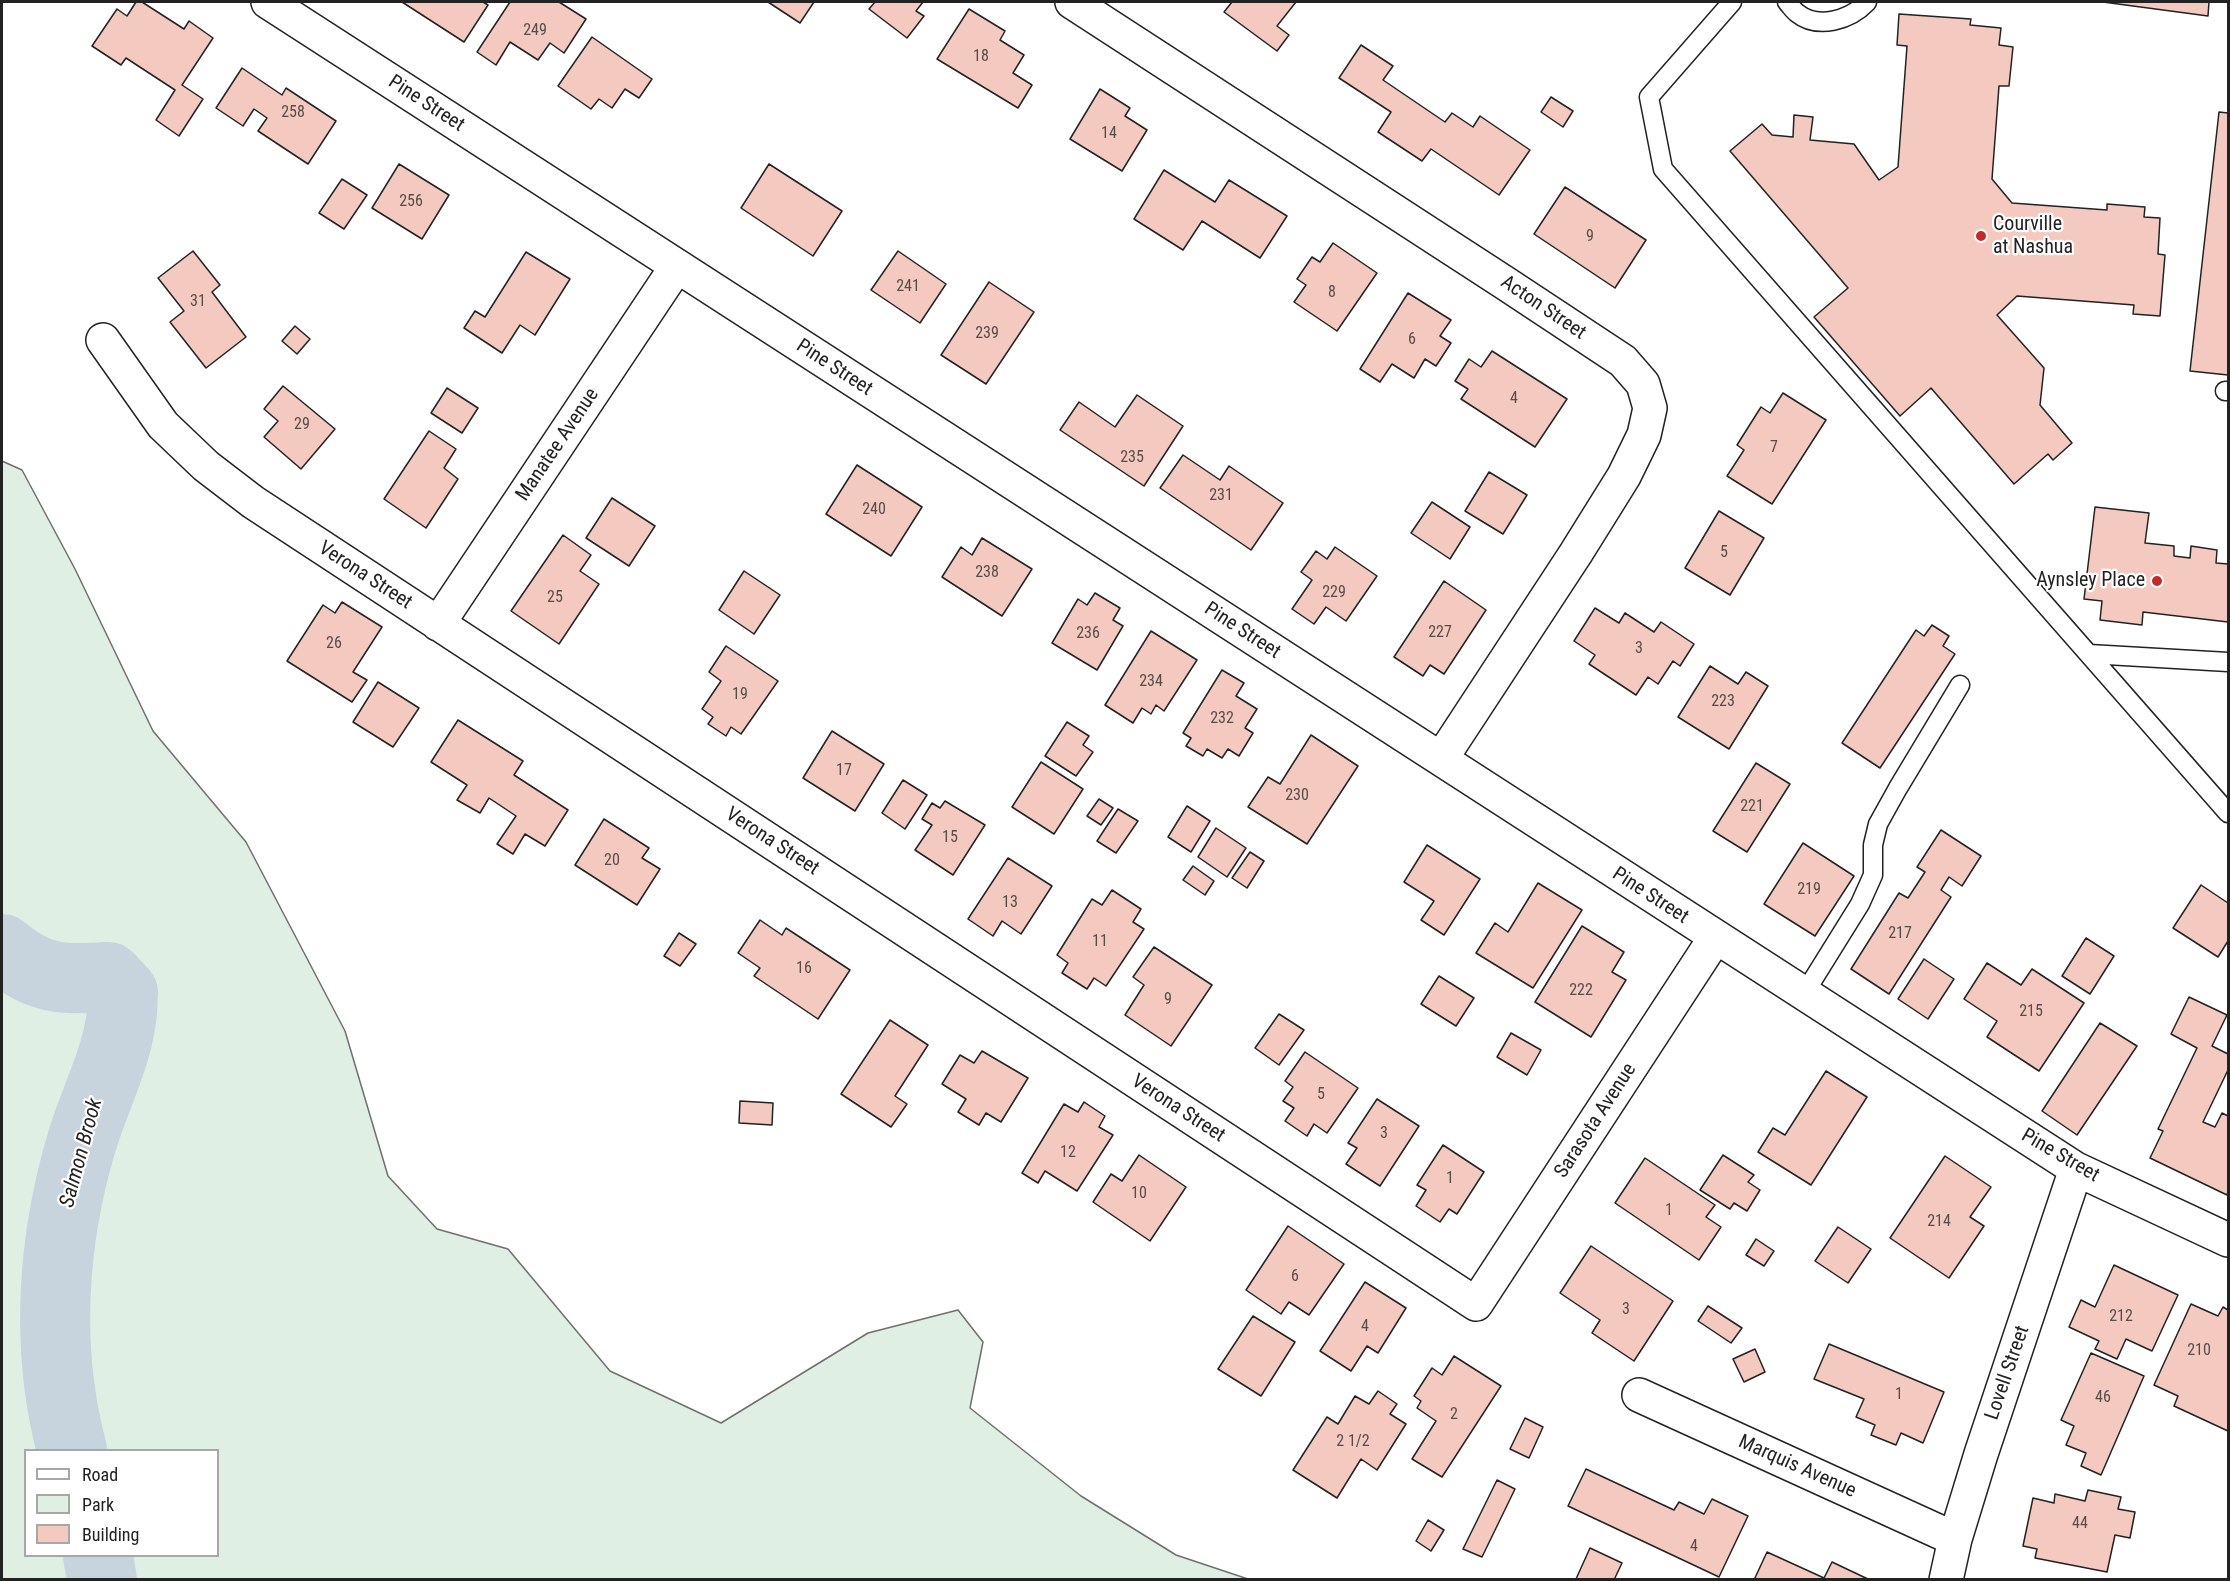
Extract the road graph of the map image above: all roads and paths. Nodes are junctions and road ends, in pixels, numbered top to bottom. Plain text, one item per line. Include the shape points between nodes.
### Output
1 (268, 2) edge
2 (1072, 2) edge
3 (1732, 2) edge
4 (1787, 2) edge
5 (1867, 2) edge
6 (677, 266) junction
7 (103, 340) dead end
8 (438, 624) junction
9 (2090, 654) junction
10 (2229, 662) edge
11 (1960, 685) dead end
12 (1441, 759) junction
13 (2229, 813) edge
14 (1715, 938) junction
15 (1804, 994) junction
16 (2076, 1169) junction
17 (2229, 1240) edge
18 (1476, 1304) joint
19 (1639, 1395) dead end
20 (1956, 1539) junction
21 (1946, 1580) edge

1 - 6 street, Pine Street
2 - 12 street, Acton Street via 1506,282 1623,361 1643,384 1650,408 1644,435 1624,476
3 - 9 lane via 1649,97 1663,169
4 - 5 lane via 1797,14 1816,22 1841,20
6 - 8 street, Manatee Avenue
6 - 12 street, Pine Street
7 - 8 street, Verona Street via 163,425 206,466 252,502
8 - 18 street, Verona Street
9 - 10 lane
9 - 13 lane
11 - 15 lane via 1878,824 1873,875 1860,904
12 - 14 street, Pine Street
14 - 15 street, Pine Street
14 - 18 street, Sarasota Avenue
15 - 16 street, Pine Street
16 - 17 street, Pine Street
16 - 20 street, Lovell Street
19 - 20 street, Marquis Avenue
20 - 21 street, Lovell Street

